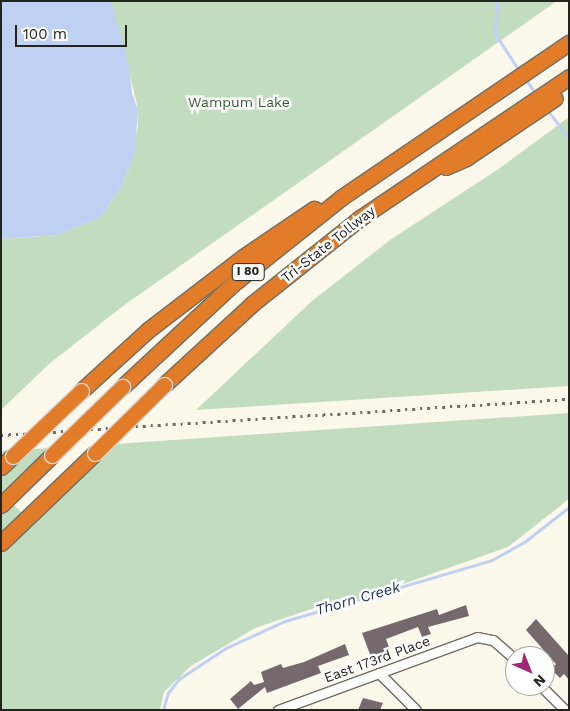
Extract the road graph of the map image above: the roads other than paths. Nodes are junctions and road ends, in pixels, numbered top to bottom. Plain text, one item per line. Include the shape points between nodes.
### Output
1 (564, 46) edge
2 (569, 77) edge
3 (569, 89) edge
4 (509, 123) junction
5 (384, 167) junction
6 (1, 467) edge
7 (44, 502) junction
8 (1, 505) edge
9 (1, 544) edge
10 (1, 554) edge
11 (505, 651) edge
12 (379, 673) junction
13 (551, 696) edge
14 (278, 710) edge
15 (416, 710) edge
16 (564, 710) edge

1 - 5 highway, Tri-State Tollway / I 80
2 - 4 highway
3 - 4 highway
4 - 7 highway, Tri-State Tollway / I 80, bridge via 466,158 399,189 273,287 164,385
5 - 6 highway, bridge via 291,223 148,330
5 - 8 highway, Tri-State Tollway / I 80, bridge via 266,257 122,387
7 - 9 highway, Tri-State Tollway / I 80
7 - 10 highway
11 - 12 street, East 173rd Place via 486,637 468,640
12 - 14 street, East 173rd Place
12 - 15 street
13 - 16 street

